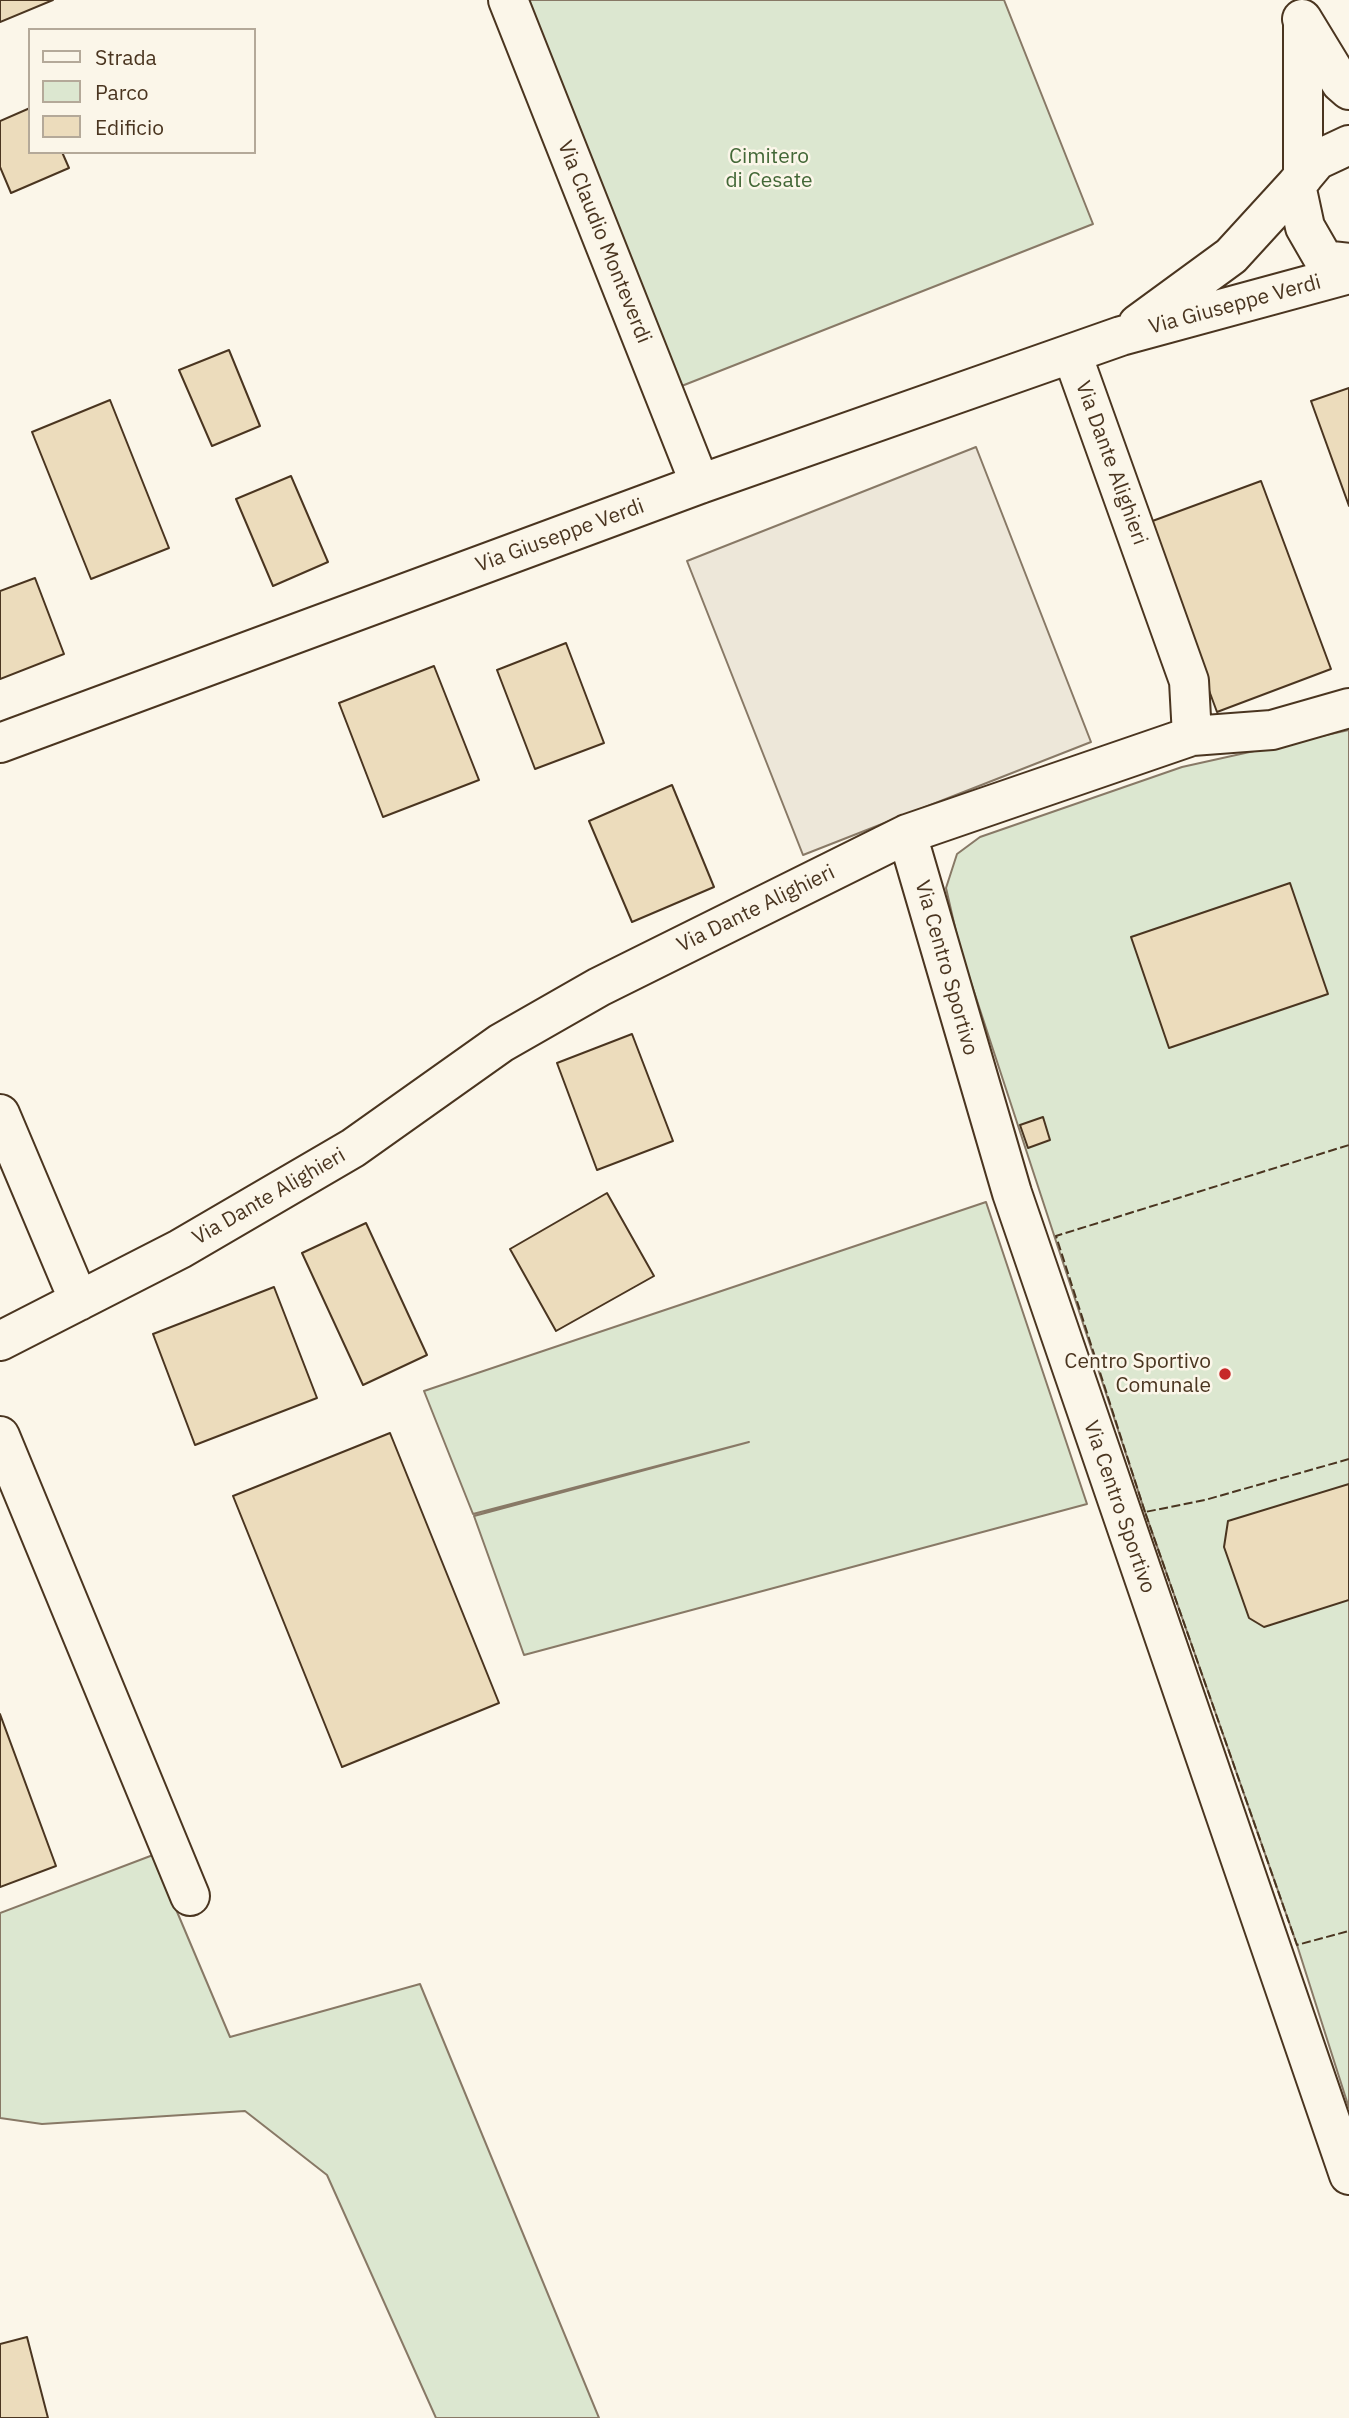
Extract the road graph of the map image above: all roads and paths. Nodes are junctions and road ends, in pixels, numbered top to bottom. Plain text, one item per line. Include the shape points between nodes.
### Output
1 (508, 0) edge
2 (1299, 10) edge
3 (1349, 90) edge
4 (1349, 145) edge
5 (1299, 181) junction
6 (1349, 263) edge
7 (1349, 274) edge
8 (1121, 336) junction
9 (1072, 354) junction
10 (700, 484) junction
11 (1349, 708) edge
12 (1192, 736) junction
13 (0, 743) edge
14 (907, 834) junction
15 (0, 1114) edge
16 (79, 1301) junction
17 (0, 1341) edge
18 (0, 1436) edge
19 (190, 1896) dead end
20 (1349, 2175) edge

1 - 10 street, Via Claudio Monteverdi
2 - 3 street
2 - 5 street
4 - 5 street, Via Giuseppe Verdi via 1317,160
5 - 6 street via 1305,227 1324,260
5 - 8 street, Via Giuseppe Verdi via 1231,256
7 - 8 street, Via Giuseppe Verdi
8 - 9 street, Via Giuseppe Verdi
9 - 10 street, Via Giuseppe Verdi
9 - 12 street, Via Dante Alighieri via 1189,681
10 - 13 street, Via Giuseppe Verdi
11 - 12 street via 1272,730
12 - 14 street, Via Dante Alighieri
14 - 16 street, Via Dante Alighieri via 599,987 502,1043 353,1148 180,1249
14 - 20 street, Via Centro Sportivo via 1012,1193
15 - 16 street
16 - 17 street, Via Dante Alighieri
18 - 19 street

